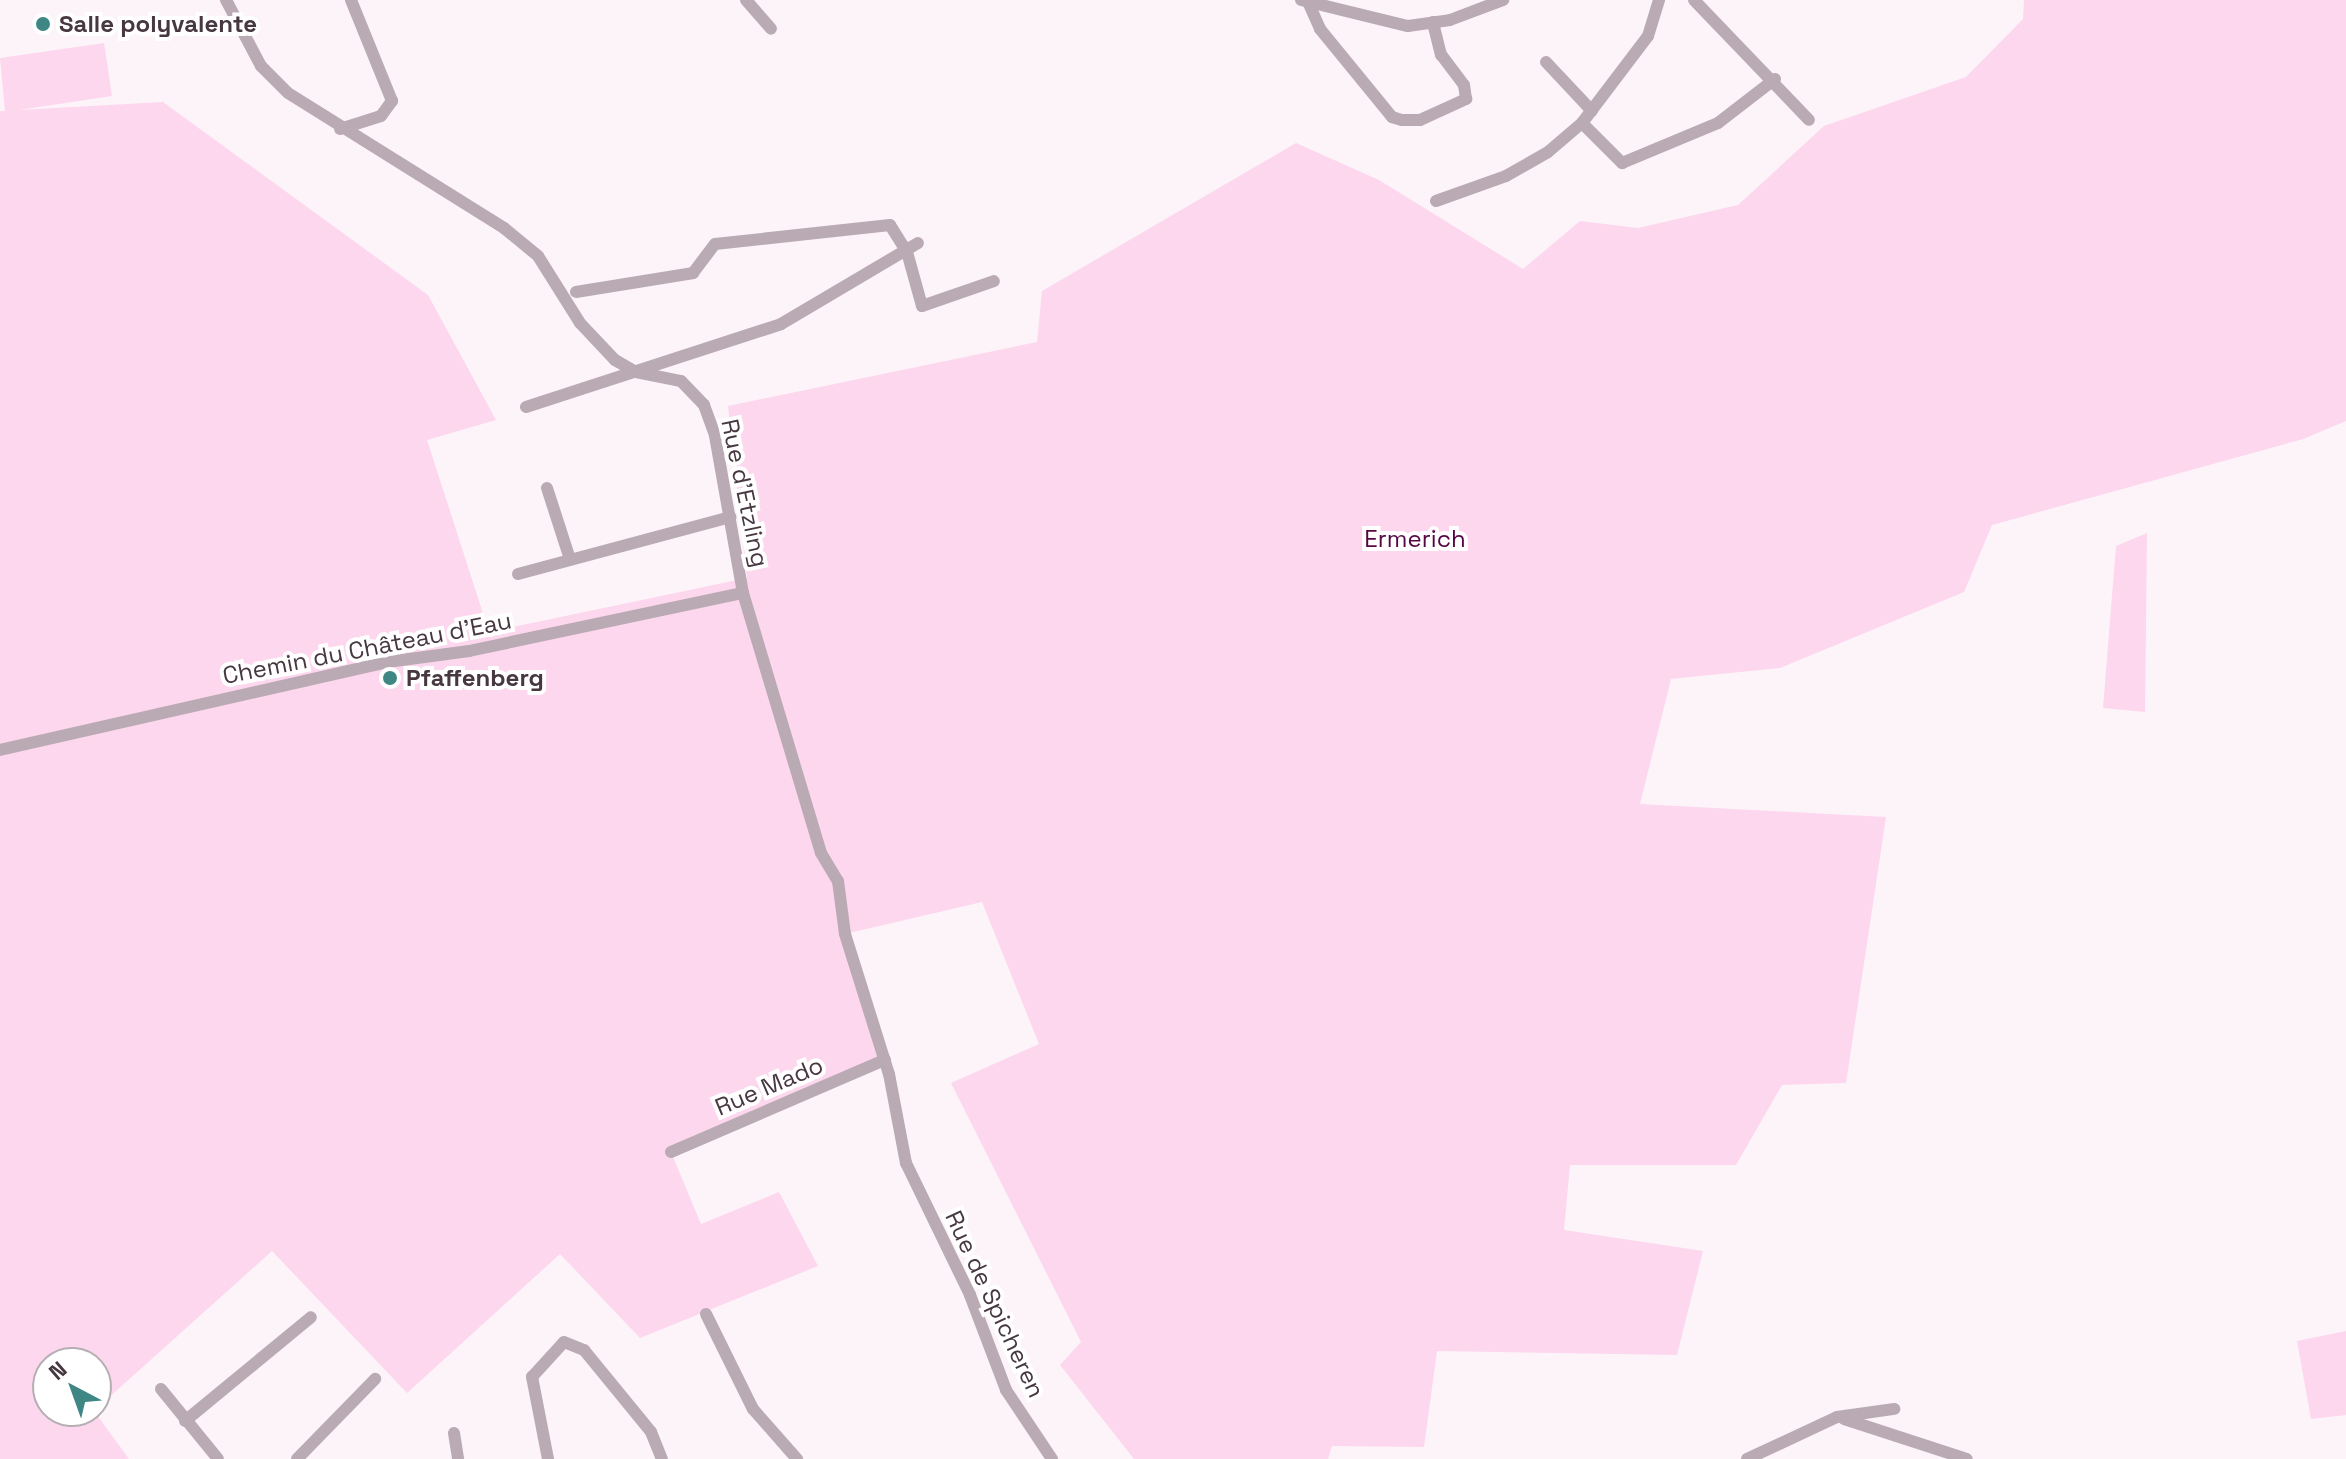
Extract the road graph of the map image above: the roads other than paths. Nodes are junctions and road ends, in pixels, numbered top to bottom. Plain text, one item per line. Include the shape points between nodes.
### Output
1 (226, 0) edge
2 (351, 0) edge
3 (746, 0) edge
4 (1503, 0) edge
5 (1659, 0) edge
6 (1694, 0) edge
7 (1305, 2) edge
8 (1433, 22) junction
9 (771, 29) dead end
10 (1546, 62) dead end
11 (1775, 79) junction
12 (1592, 111) junction
13 (1809, 120) dead end
14 (1582, 123) junction
15 (340, 129) junction
16 (1436, 201) dead end
17 (918, 243) dead end
18 (907, 252) junction
19 (994, 281) dead end
20 (576, 292) dead end
21 (636, 372) junction
22 (526, 407) dead end
23 (547, 488) dead end
24 (730, 517) junction
25 (570, 559) junction
26 (518, 574) dead end
27 (743, 593) junction
28 (0, 750) edge
29 (885, 1060) junction
30 (671, 1152) dead end
31 (906, 1163) joint
32 (706, 1314) dead end
33 (311, 1317) dead end
34 (375, 1379) dead end
35 (161, 1389) dead end
36 (1894, 1409) dead end
37 (1837, 1417) junction
38 (185, 1421) junction
39 (454, 1433) dead end
40 (218, 1459) edge
41 (297, 1459) edge
42 (458, 1459) edge
43 (548, 1459) edge
44 (662, 1459) edge
45 (797, 1459) edge
46 (1052, 1459) edge
47 (1747, 1459) edge
48 (1967, 1459) edge

1 - 15 street, Rue d'Etzling via 261,66
2 - 15 street via 392,101 381,116
3 - 9 street
4 - 8 street
5 - 12 street via 1648,36
6 - 11 street
7 - 8 street via 1408,26
7 - 8 street via 1320,29 1392,117 1402,120 1420,120 1466,99 1464,85 1441,55
10 - 12 street
11 - 13 street
11 - 14 street via 1718,123 1622,163
12 - 14 street
14 - 16 street via 1548,152 1506,176
15 - 21 street, Rue d'Etzling via 470,203 515,237 538,256 580,323 615,360
17 - 18 street
18 - 19 street via 922,306
18 - 20 street via 890,225 715,244 693,273
18 - 21 street via 781,324
21 - 22 street
21 - 24 street, Rue d'Etzling via 681,381 704,405
23 - 25 street
24 - 25 street
24 - 27 street, Rue d'Etzling
25 - 26 street
27 - 28 street, Chemin du Château d'Eau via 469,651 387,662
27 - 29 street, Rue d'Etzling via 821,853 838,881 845,934
29 - 30 street, Rue Mado
29 - 31 street, Rue d'Etzling
31 - 46 street, Rue de Spicheren via 970,1295 1006,1390
32 - 45 street via 753,1409
33 - 38 street
34 - 41 street
35 - 38 street
36 - 37 street
37 - 47 street
37 - 48 street
38 - 40 street
39 - 42 street
43 - 44 street via 532,1377 564,1342 584,1350 651,1432

